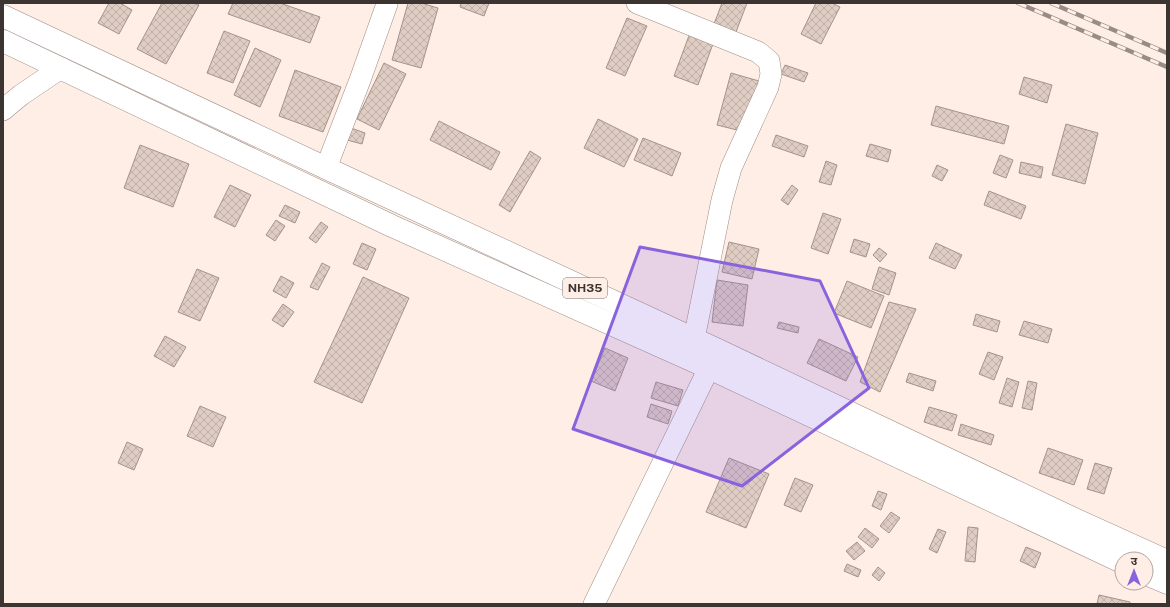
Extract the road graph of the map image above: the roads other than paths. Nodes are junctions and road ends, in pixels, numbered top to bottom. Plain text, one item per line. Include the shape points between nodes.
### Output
1 (636, 3) edge
2 (387, 4) edge
3 (3, 16) edge
4 (3, 41) edge
5 (61, 68) junction
6 (3, 110) edge
7 (326, 168) junction
8 (694, 339) junction
9 (709, 368) junction
10 (1114, 558) edge
11 (1167, 561) edge
12 (1154, 577) edge
13 (1167, 583) edge
14 (594, 604) edge

1 - 8 street via 758,52 769,61 771,74 768,87 731,168 722,200
2 - 7 street
3 - 7 highway, NH35
4 - 5 highway, NH35
5 - 6 street
5 - 9 highway, NH35 via 392,226
7 - 8 highway, NH35
8 - 11 highway, NH35
9 - 10 highway, NH35
9 - 14 street
12 - 13 highway

